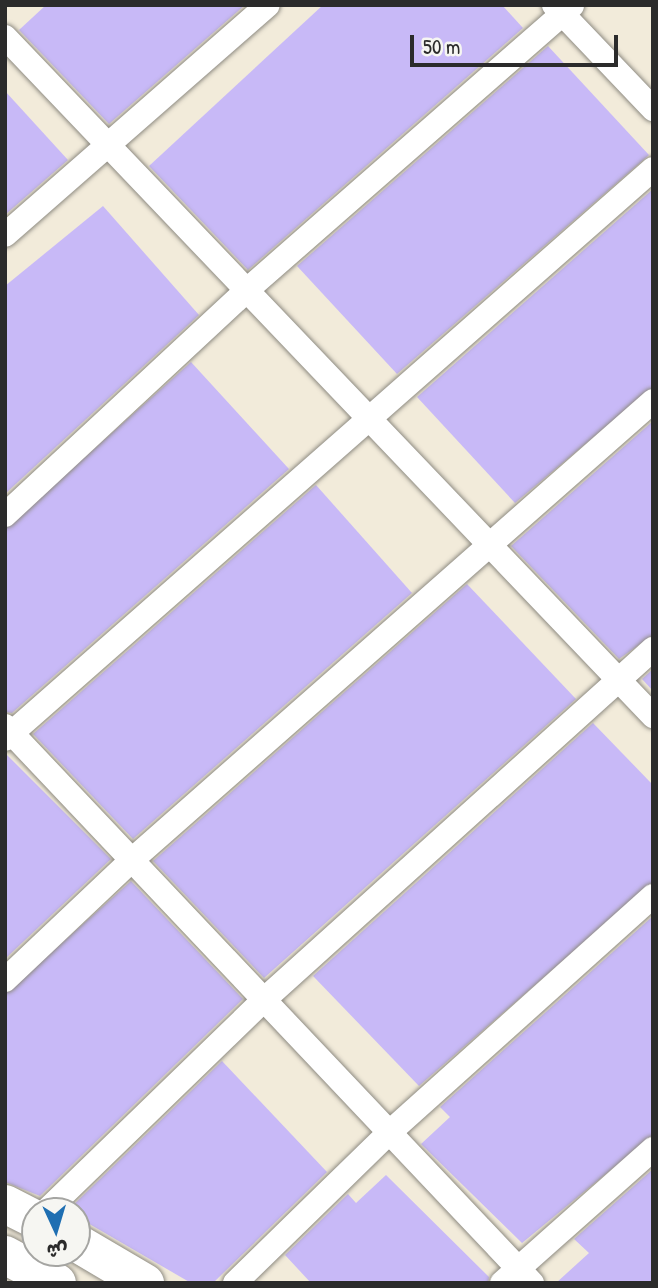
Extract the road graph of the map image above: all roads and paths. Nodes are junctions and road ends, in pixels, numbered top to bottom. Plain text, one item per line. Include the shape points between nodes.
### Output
1 (268, 5) edge
2 (563, 8) edge
3 (5, 37) edge
4 (653, 108) edge
5 (107, 144) junction
6 (653, 169) edge
7 (5, 235) edge
8 (247, 290) junction
9 (653, 401) edge
10 (368, 417) junction
11 (5, 515) edge
12 (491, 547) junction
13 (653, 649) edge
14 (618, 680) junction
15 (653, 716) edge
16 (8, 733) edge
17 (133, 859) junction
18 (653, 896) edge
19 (5, 980) edge
20 (267, 997) junction
21 (391, 1131) junction
22 (653, 1149) edge
23 (60, 1197) edge
24 (5, 1204) edge
25 (21, 1212) edge
26 (91, 1251) edge
27 (5, 1255) edge
28 (518, 1278) edge
29 (57, 1283) edge
30 (145, 1283) edge
31 (235, 1283) edge

1 - 5 street
2 - 4 street
2 - 8 street
3 - 5 street
5 - 7 street
5 - 8 street
6 - 10 street
8 - 10 street
8 - 11 street
9 - 12 street
10 - 12 street
10 - 16 street
12 - 14 street
12 - 17 street
13 - 14 street
14 - 15 street
14 - 20 street
16 - 17 street
17 - 19 street
17 - 20 street
18 - 21 street
20 - 21 street
20 - 23 street
21 - 28 street
21 - 31 street
22 - 28 street
24 - 25 main road
26 - 30 main road
27 - 29 main road

